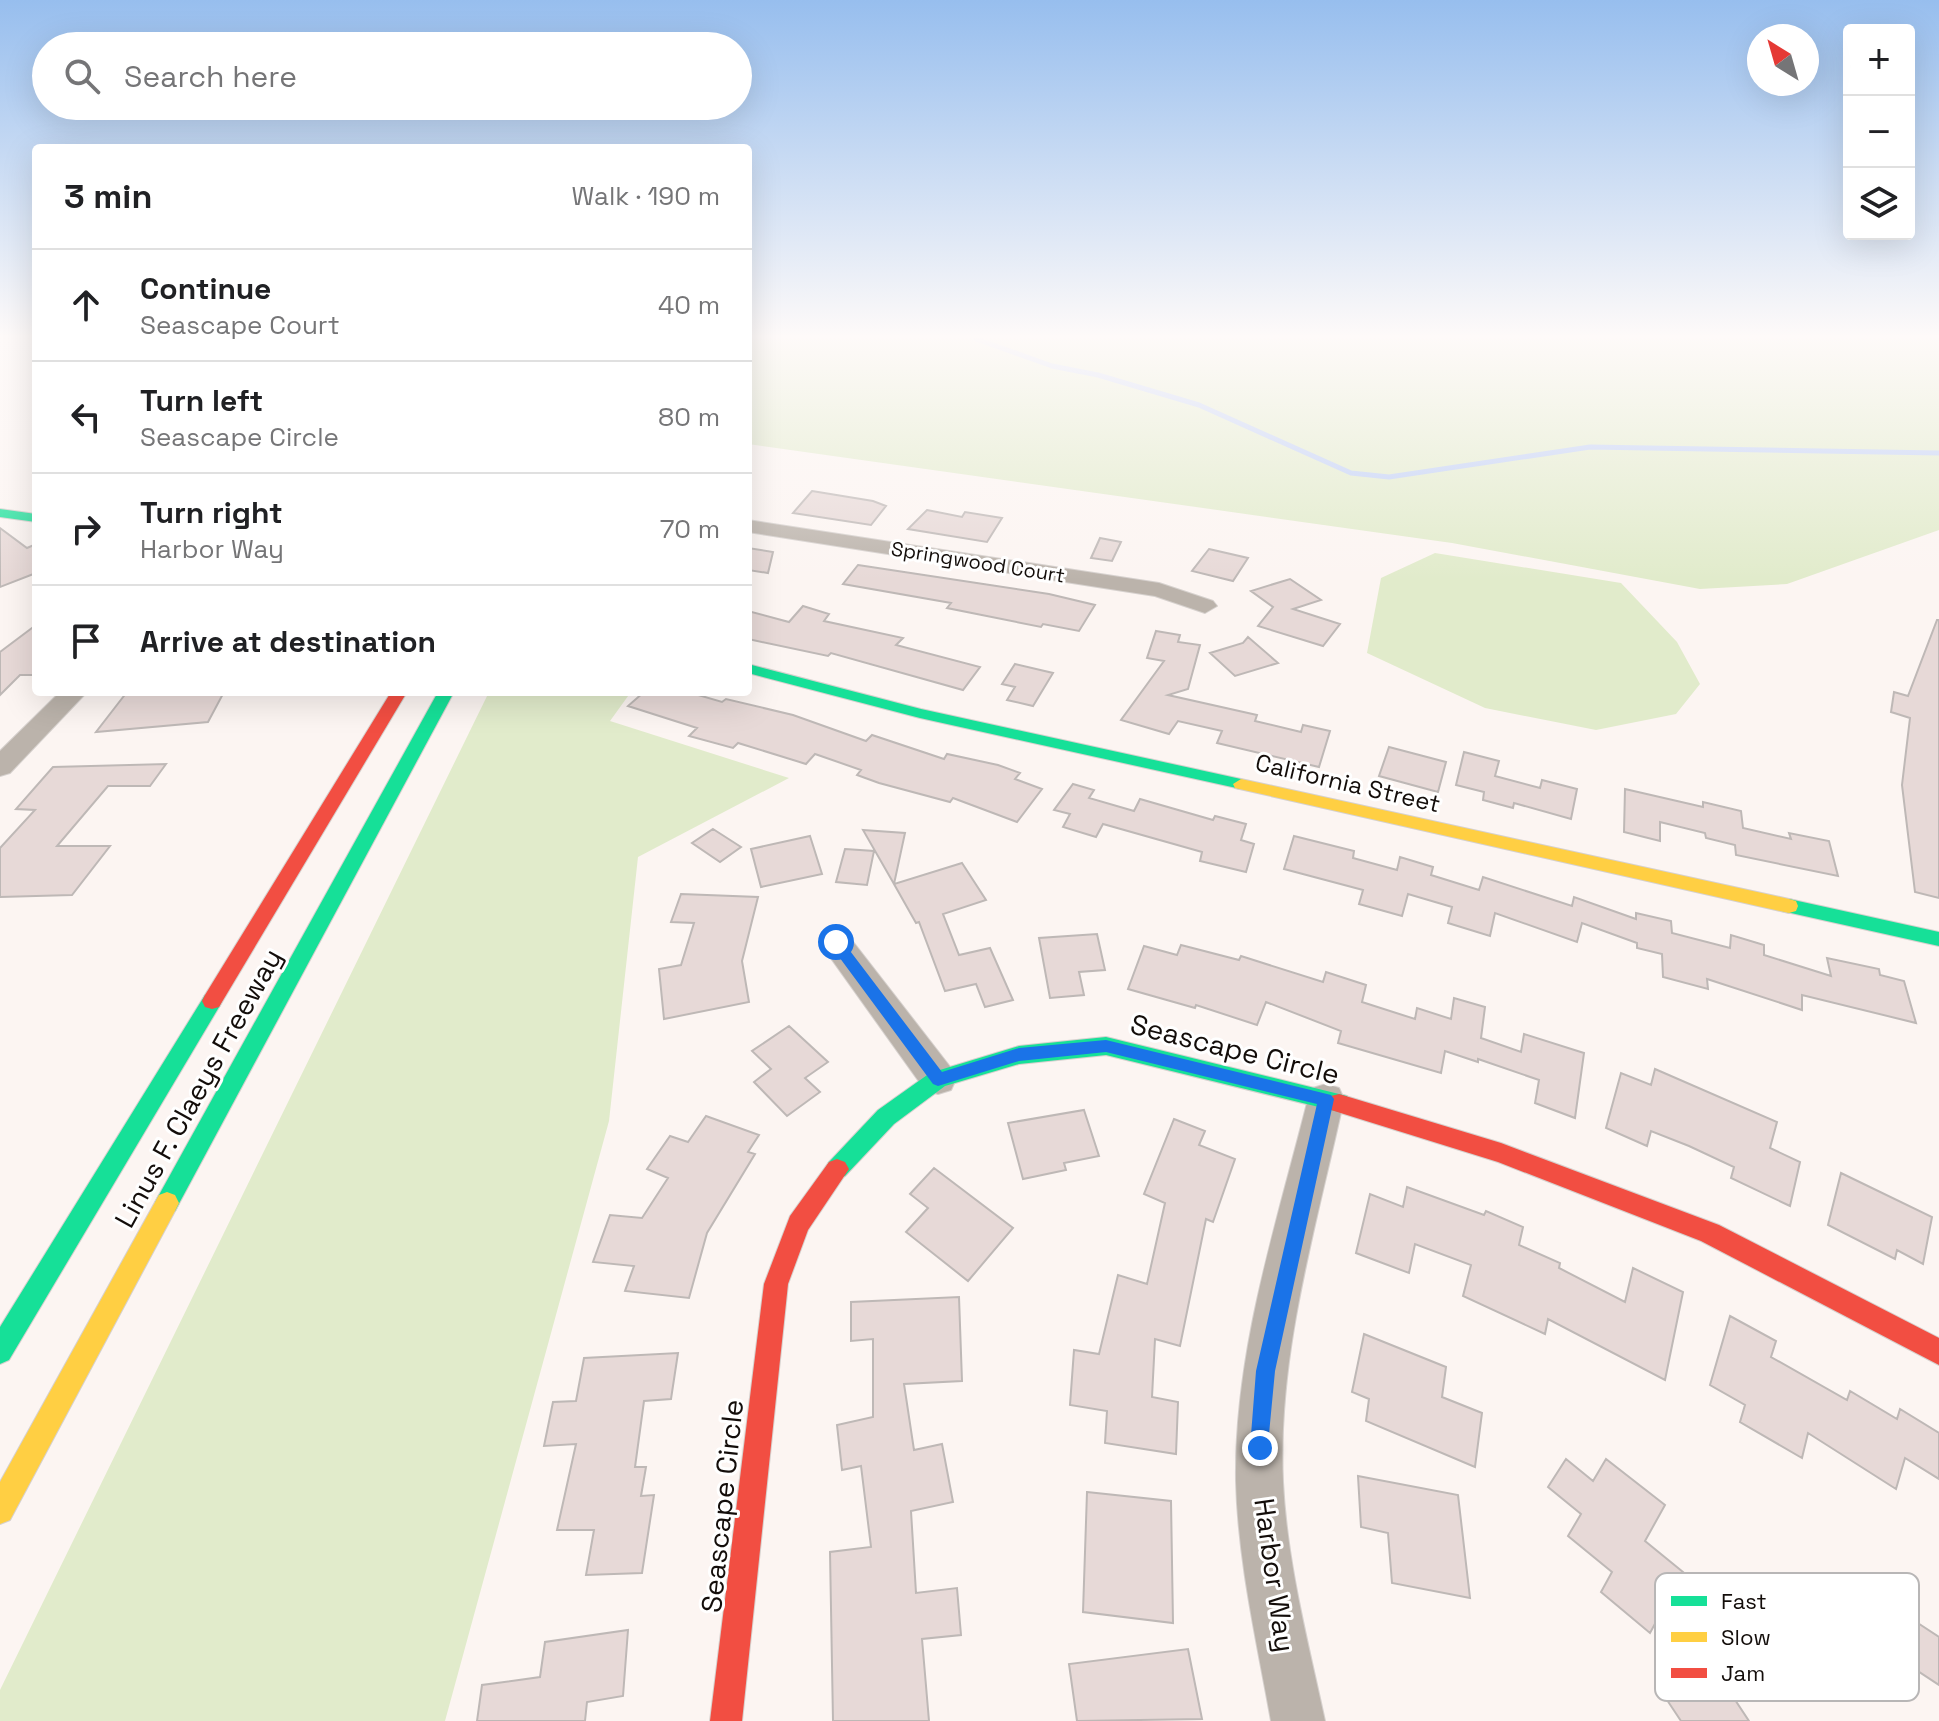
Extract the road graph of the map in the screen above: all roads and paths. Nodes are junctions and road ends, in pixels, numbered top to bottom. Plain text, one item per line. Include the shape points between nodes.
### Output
1 (0, 513) edge
2 (32, 517) edge
3 (752, 527) edge
4 (1205, 606) dead end
5 (752, 669) edge
6 (70, 696) edge
7 (397, 696) edge
8 (444, 696) edge
9 (0, 767) edge
10 (1939, 939) edge
11 (836, 942) dead end
12 (938, 1079) junction
13 (1326, 1099) junction
14 (0, 1351) edge
15 (1939, 1352) edge
16 (0, 1510) edge
17 (726, 1721) edge
18 (1298, 1721) edge

1 - 2 main road
3 - 4 street, Springwood Court via 1159,590
5 - 10 main road, California Street via 920,713
6 - 9 street
7 - 14 main road, Linus F. Claeys Freeway
8 - 16 main road, Linus F. Claeys Freeway
11 - 12 street
12 - 13 main road, Seascape Circle via 1019,1055 1106,1046
12 - 17 main road, Seascape Circle via 886,1117 832,1174 798,1224 776,1284
13 - 15 main road, Seascape Circle via 1501,1153 1710,1233
13 - 18 street, Harbor Way via 1265,1371 1260,1448 1265,1548

